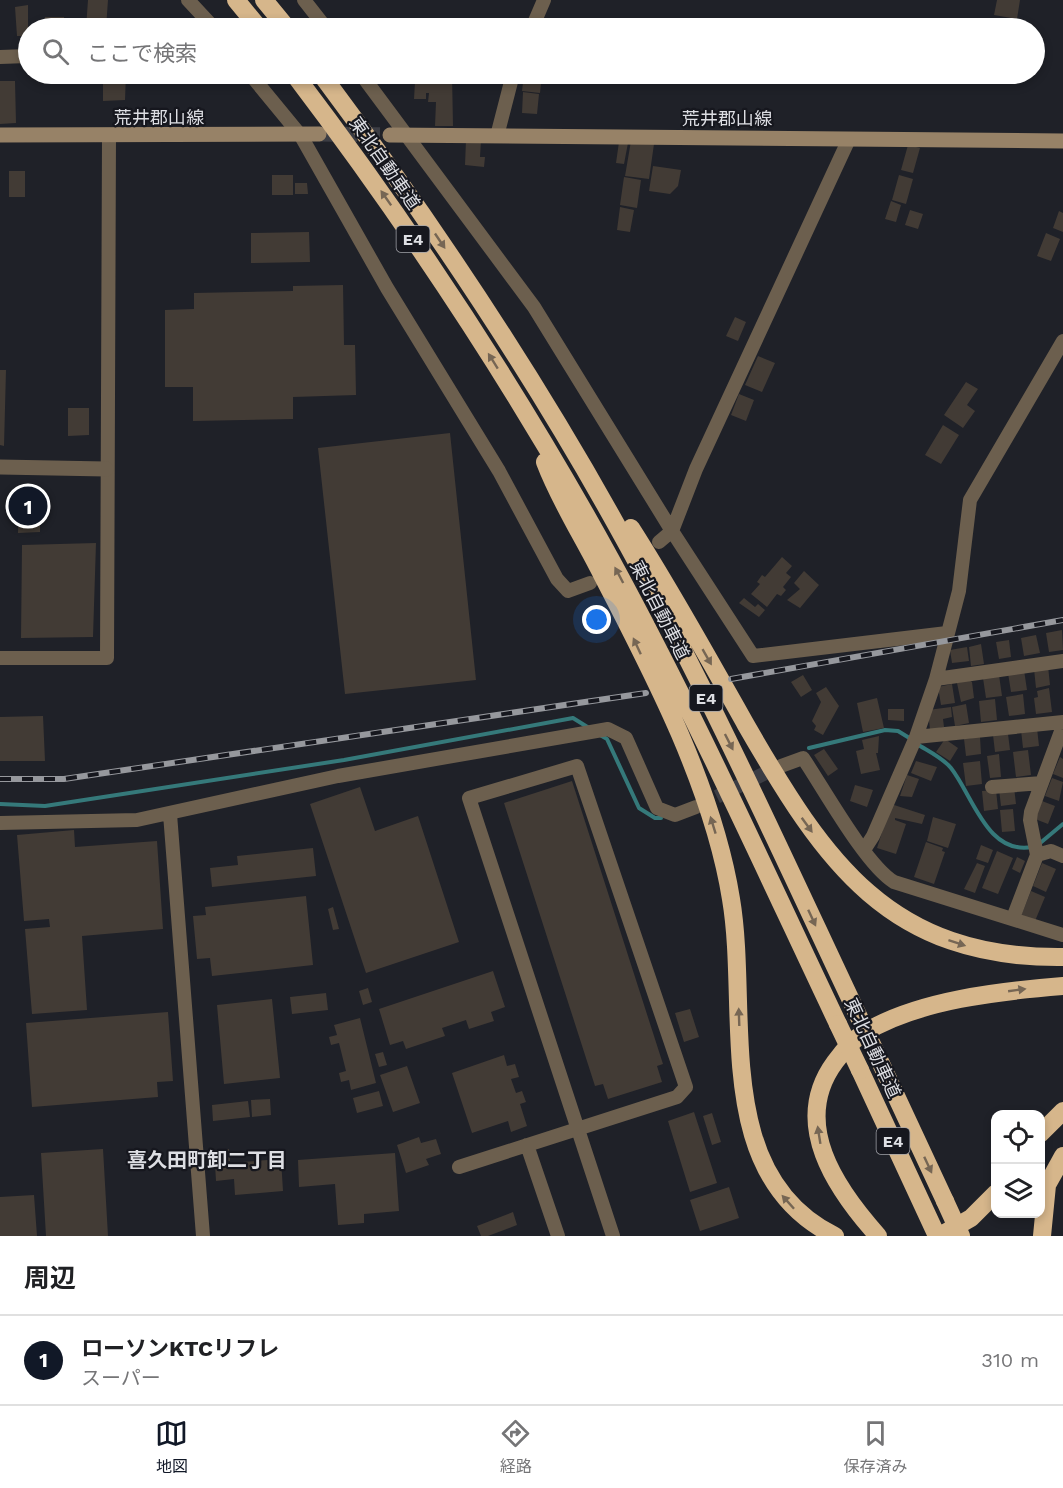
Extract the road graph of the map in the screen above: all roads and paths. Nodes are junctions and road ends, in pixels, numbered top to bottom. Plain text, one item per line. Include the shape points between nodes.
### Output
1 (188, 0) edge
2 (236, 0) edge
3 (264, 0) edge
4 (304, 0) edge
5 (544, 0) edge
6 (205, 18) edge
7 (251, 18) edge
8 (279, 18) edge
9 (318, 18) edge
10 (536, 18) edge
11 (18, 56) edge
12 (0, 57) edge
13 (258, 84) edge
14 (301, 84) edge
15 (328, 84) edge
16 (369, 84) edge
17 (511, 84) edge
18 (319, 134) tunnel mouth
19 (0, 135) edge
20 (390, 135) tunnel mouth
21 (109, 136) junction
22 (302, 136) junction
23 (409, 136) junction
24 (498, 136) junction
25 (849, 139) junction
26 (1063, 141) edge
27 (1063, 341) edge
28 (540, 396) junction
29 (524, 411) junction
30 (0, 467) edge
31 (106, 469) junction
32 (672, 531) junction
33 (659, 542) dead end
34 (590, 583) dead end
35 (947, 633) junction
36 (0, 658) edge
37 (1063, 661) edge
38 (936, 679) junction
39 (1063, 722) edge
40 (1063, 726) edge
41 (916, 737) junction
42 (781, 766) tunnel mouth
43 (1042, 783) junction
44 (992, 787) dead end
45 (696, 807) tunnel mouth
46 (170, 814) junction
47 (0, 823) edge
48 (864, 850) junction
49 (1037, 855) junction
50 (1063, 856) edge
51 (1013, 918) junction
52 (1063, 935) edge
53 (1063, 957) edge
54 (1063, 986) edge
55 (1063, 1111) edge
56 (577, 1129) junction
57 (1045, 1130) edge
58 (527, 1145) junction
59 (1063, 1156) edge
60 (459, 1167) dead end
61 (991, 1198) edge
62 (202, 1236) edge
63 (558, 1236) edge
64 (613, 1236) edge
65 (835, 1236) edge
66 (878, 1236) edge
67 (938, 1236) edge
68 (961, 1236) edge
69 (1042, 1236) edge

1 - 6 street
2 - 7 highway
3 - 8 highway
4 - 9 street
5 - 10 street
11 - 12 street
13 - 22 street
29 -> 14 highway, 東北自動車道 / E4 via 385,198
15 -> 28 highway, 東北自動車道 / E4 via 401,182
16 - 23 street
17 - 24 street
18 - 22 main road, 荒井郡山線
19 - 21 main road, 荒井郡山線
20 - 23 main road, 荒井郡山線
21 - 22 main road, 荒井郡山線
21 - 31 street
22 - 34 street via 393,298 499,471 557,579 568,591
23 - 24 main road, 荒井郡山線
23 - 32 street via 534,307
24 - 25 main road, 荒井郡山線
25 - 26 main road, 荒井郡山線
25 - 32 street via 696,470
27 - 35 street via 970,500 959,591
28 -> 53 highway via 639,540 803,820 846,873 891,911 940,937 1006,955
28 -> 68 highway, 東北自動車道 / E4, bridge via 628,546 708,700
65 -> 29 highway via 792,1207 761,1160 748,1121 741,1069 732,901 705,800 690,759 623,617 555,490
67 -> 29 highway, 東北自動車道 / E4, bridge via 728,790 637,608
30 - 31 street
31 - 36 street via 107,658
32 - 33 street
32 - 35 street via 753,656
35 - 38 street
37 - 38 street
38 - 41 street
39 - 41 street
40 - 43 street
41 - 48 street
42 - 48 street via 803,758
43 - 44 street
43 - 49 street via 1030,816
45 - 46 street via 675,815 657,808 626,738 608,729 338,776
46 - 47 street via 137,820
46 - 62 street
48 - 51 street via 894,882
49 - 50 street via 1051,851
49 - 51 street
51 - 52 street
66 -> 54 highway via 849,1203 821,1150 817,1112 823,1081 838,1057 863,1033 906,1014 981,996
55 - 57 highway
56 - 56 street via 677,1097 686,1087 577,766 469,798
56 - 58 street
56 - 64 street
58 - 60 street
58 - 63 street
59 - 69 highway via 1047,1185
61 - 67 highway via 971,1218

